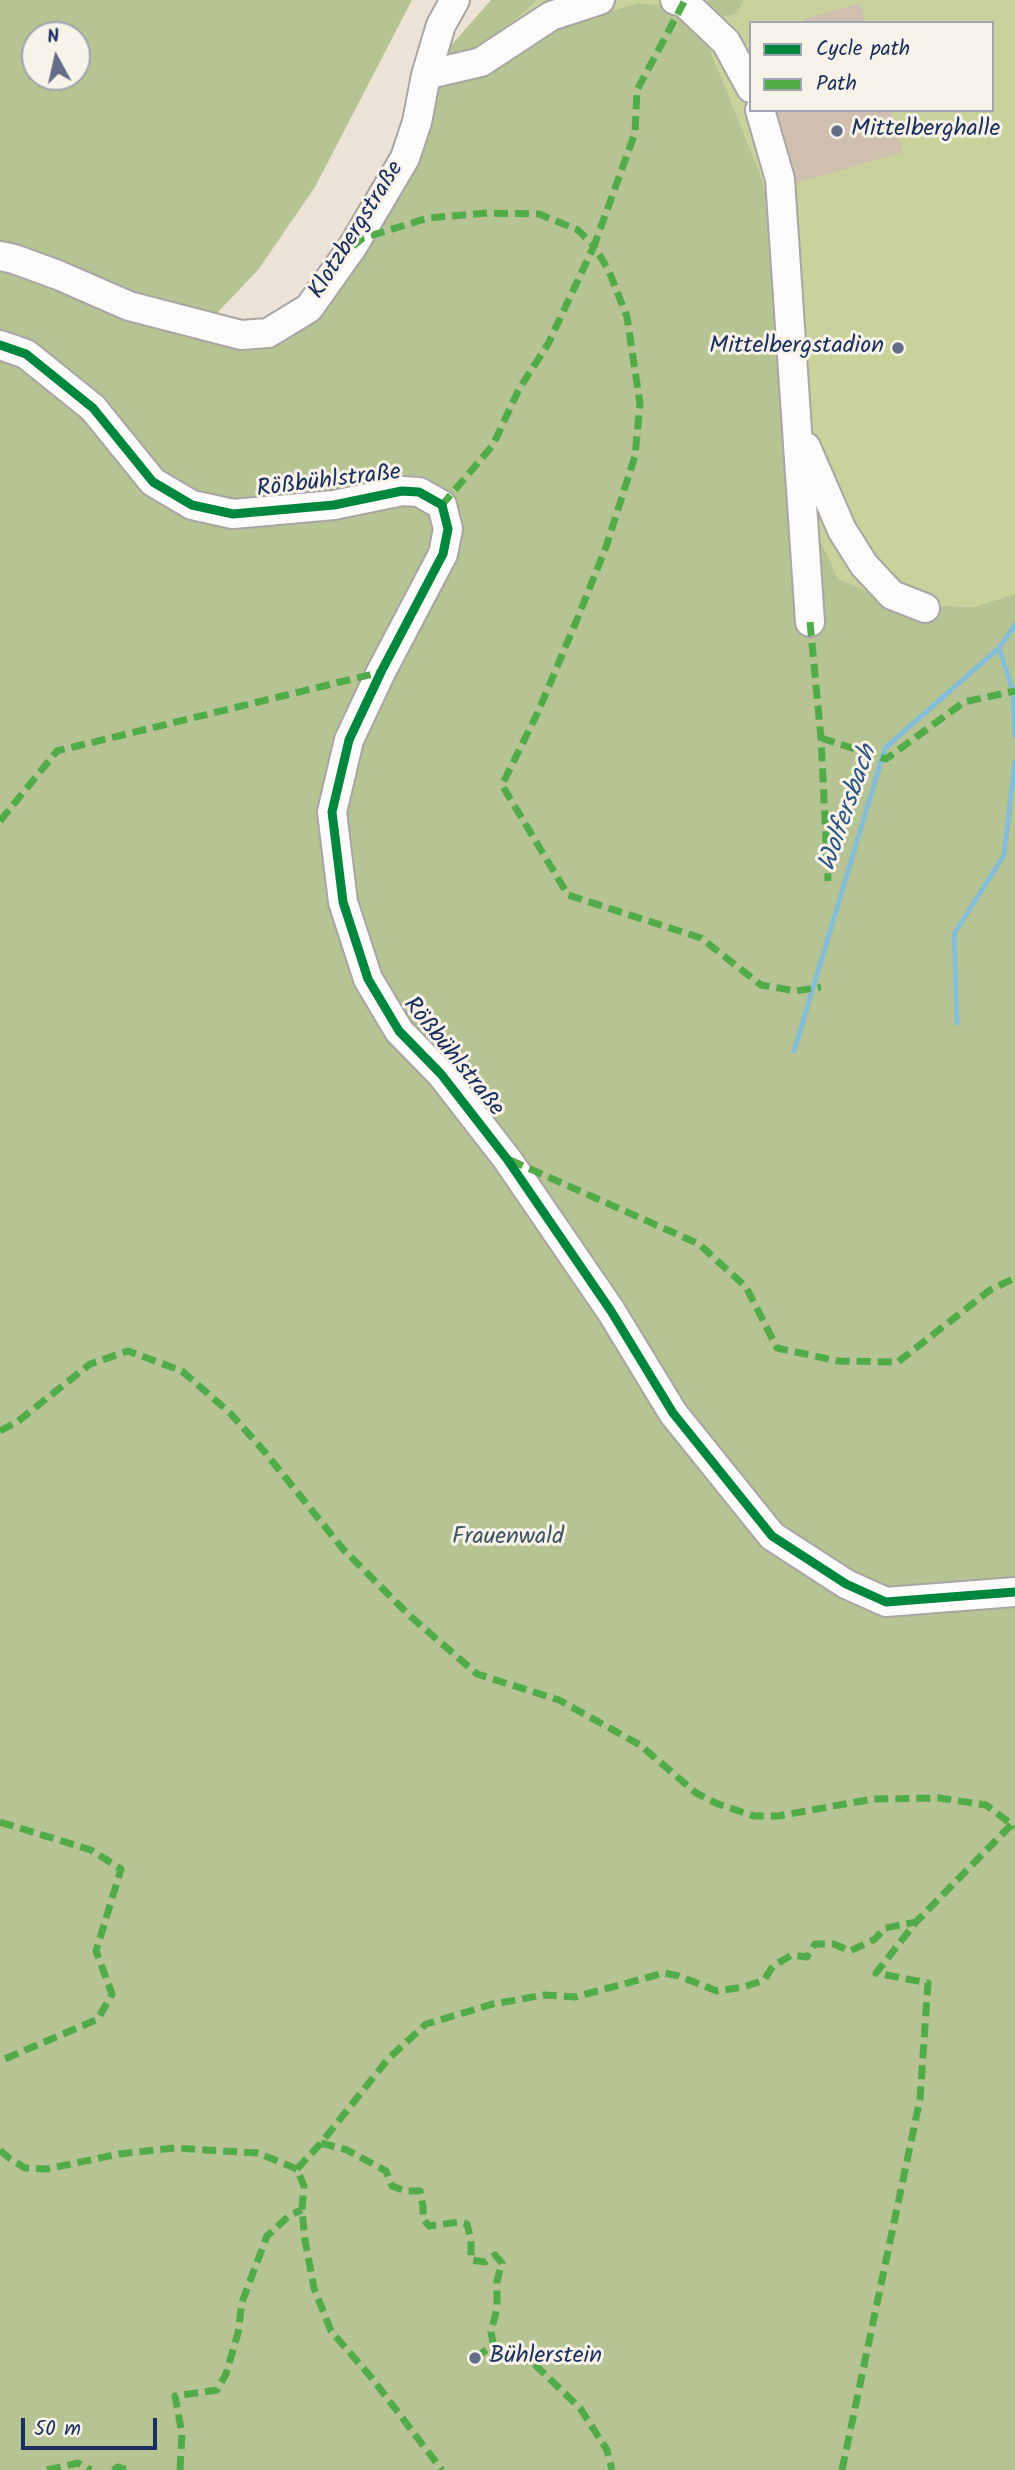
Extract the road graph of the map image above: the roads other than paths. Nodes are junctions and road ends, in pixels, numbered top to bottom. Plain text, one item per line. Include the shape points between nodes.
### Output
1 (455, 0) edge
2 (600, 0) edge
3 (675, 0) edge
4 (426, 75) junction
5 (749, 84) edge
6 (762, 112) edge
7 (0, 256) edge
8 (0, 345) edge
9 (798, 429) junction
10 (925, 608) dead end
11 (810, 622) dead end
12 (1015, 1592) edge

1 - 4 street, Klotzbergstraße via 441,25
2 - 4 street via 551,16 481,62
3 - 5 street via 684,2 726,42
4 - 7 street, Klotzbergstraße via 405,158 376,210 309,308 268,333 241,335 129,306
6 - 9 street via 780,179
8 - 12 street, Rößbühlstraße via 26,354 93,408 153,482 192,505 233,514 334,505 402,491 419,492 442,505 448,529 443,554 349,740 332,812 343,902 368,979 399,1031 441,1074 507,1159 611,1311 673,1413 772,1536 846,1584 886,1602
9 - 10 street via 842,530 864,565 892,595
9 - 11 street

